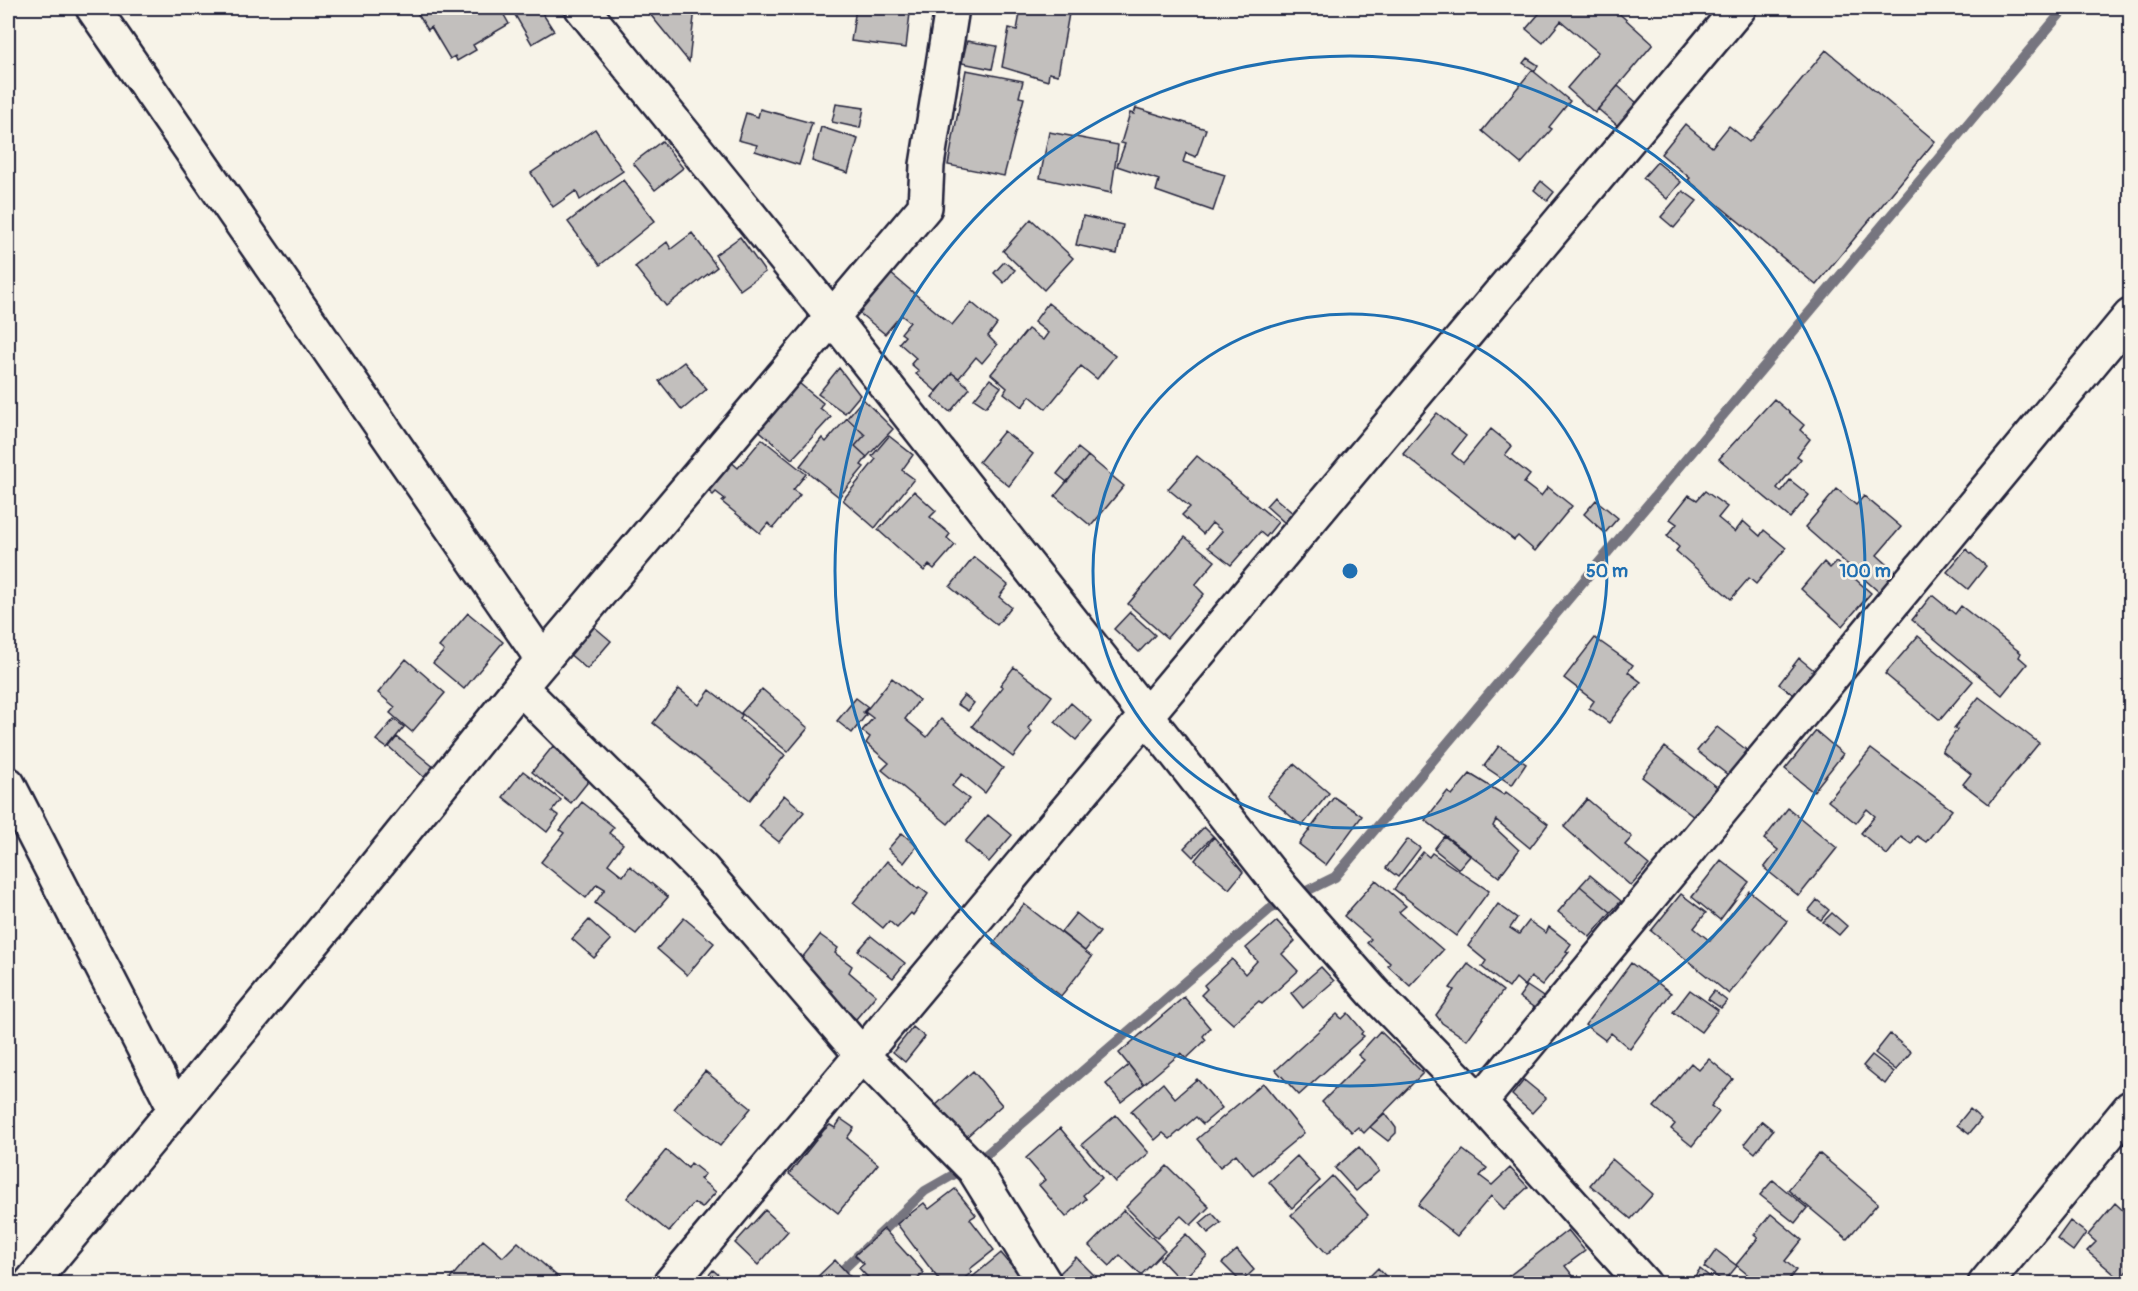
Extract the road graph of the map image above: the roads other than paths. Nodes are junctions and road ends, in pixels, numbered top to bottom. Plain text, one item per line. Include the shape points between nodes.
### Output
1 (93, 8) edge
2 (582, 8) edge
3 (952, 8) edge
4 (1739, 8) edge
5 (2130, 316) edge
6 (832, 317) junction
7 (543, 660) junction
8 (520, 687) junction
9 (1146, 718) junction
10 (8, 784) edge
11 (861, 1054) junction
12 (1480, 1102) junction
13 (174, 1107) junction
14 (2130, 1108) edge
15 (30, 1284) edge
16 (670, 1284) edge
17 (1045, 1284) edge
18 (1644, 1284) edge
19 (1985, 1284) edge

1 - 7 street
2 - 6 street
3 - 6 street via 927,165 925,207
4 - 9 street
5 - 12 street
6 - 7 street
6 - 9 street
7 - 8 street
8 - 11 street via 703,870
8 - 13 street via 346,903
9 - 11 street
9 - 12 street via 1292,900 1373,992
10 - 13 street
11 - 16 street
11 - 17 street via 970,1165
12 - 18 street
13 - 15 street
14 - 19 street

